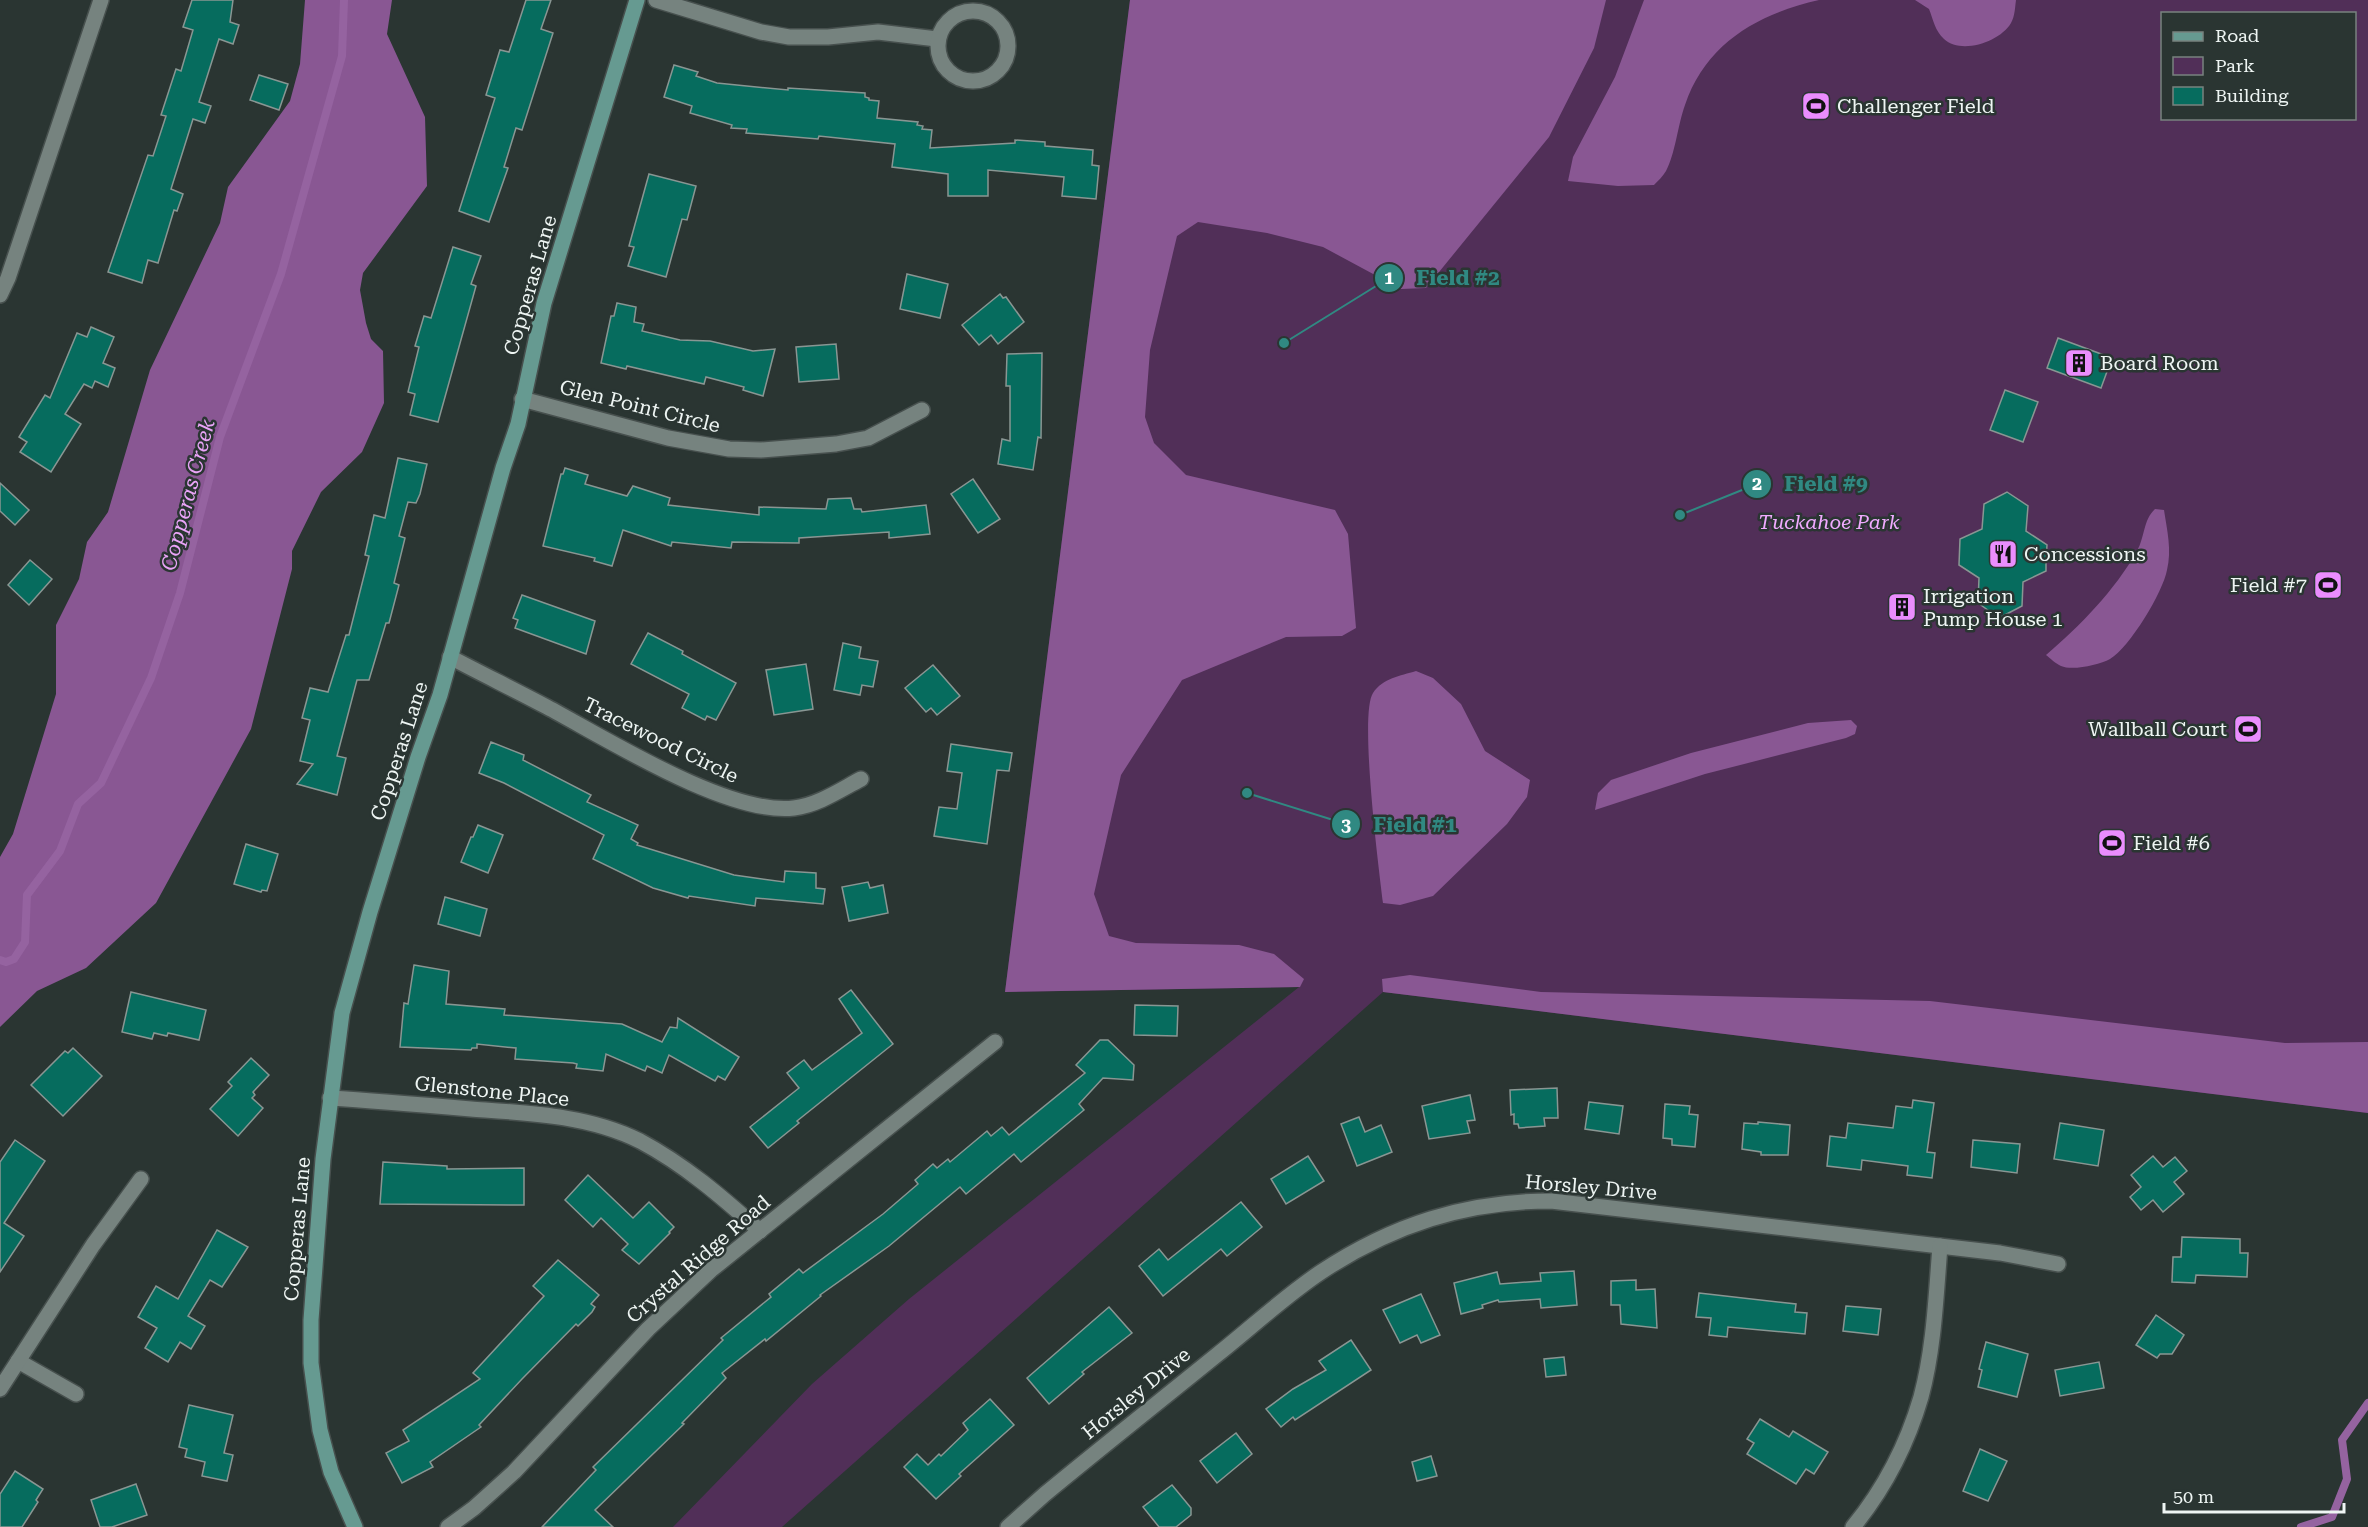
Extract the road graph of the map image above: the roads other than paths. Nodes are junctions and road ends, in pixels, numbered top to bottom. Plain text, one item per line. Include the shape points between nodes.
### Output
1 (101, 0) edge
2 (637, 0) edge
3 (656, 0) edge
4 (937, 39) junction
5 (0, 295) edge
6 (522, 399) junction
7 (922, 410) dead end
8 (450, 657) junction
9 (861, 779) dead end
10 (995, 1042) dead end
11 (330, 1098) junction
12 (141, 1179) dead end
13 (760, 1232) junction
14 (1940, 1246) junction
15 (2058, 1264) dead end
16 (18, 1361) junction
17 (0, 1389) edge
18 (76, 1394) dead end
19 (355, 1527) edge
20 (448, 1527) edge
21 (1008, 1527) edge
22 (1853, 1527) edge

1 - 5 street
2 - 6 street, Copperas Lane via 543,303
3 - 4 street via 789,37 828,38 878,32
4 - 4 street via 941,28 959,12 982,11 993,16 1007,35 1006,58 996,72 981,80 958,78 941,62
6 - 7 street, Glen Point Circle via 668,438 729,449 836,444 868,438
6 - 8 street, Copperas Lane
8 - 9 street, Tracewood Circle via 673,773 743,803 794,808 817,803
8 - 11 street, Copperas Lane via 342,1013
10 - 13 street, Crystal Ridge Road
11 - 13 street, Glenstone Place via 546,1114 616,1132 671,1159 716,1192
11 - 19 street, Copperas Lane via 310,1320 311,1363 331,1472
12 - 16 street
13 - 20 street, Crystal Ridge Road via 711,1270 648,1329 514,1472
14 - 15 street, Horsley Drive
14 - 21 street, Horsley Drive via 1551,1201 1490,1203 1417,1222 1370,1242 1320,1273
14 - 22 street via 1921,1397 1897,1460
16 - 17 street
16 - 18 street

